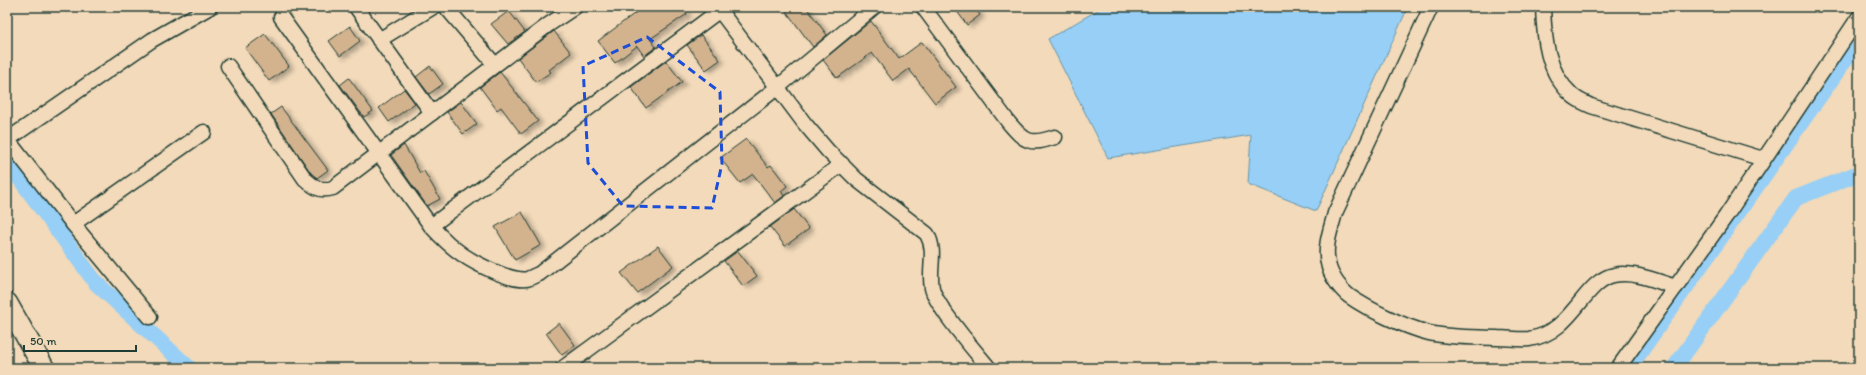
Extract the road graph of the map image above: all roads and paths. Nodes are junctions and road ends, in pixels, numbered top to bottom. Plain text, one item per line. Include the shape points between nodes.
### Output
1 (210, 7) edge
2 (356, 7) edge
3 (433, 7) edge
4 (446, 7) edge
5 (575, 7) edge
6 (874, 7) edge
7 (923, 7) edge
8 (1431, 7) edge
9 (1543, 7) edge
10 (720, 8) edge
11 (281, 17) dead end
12 (1859, 17) edge
13 (379, 40) junction
14 (495, 65) junction
15 (228, 66) dead end
16 (778, 87) junction
17 (432, 113) junction
18 (204, 132) dead end
19 (1055, 137) dead end
20 (7, 140) edge
21 (379, 153) junction
22 (1763, 159) junction
23 (842, 164) junction
24 (72, 224) junction
25 (431, 226) junction
26 (1676, 287) junction
27 (7, 303) edge
28 (150, 317) dead end
29 (44, 368) edge
30 (563, 368) edge
31 (989, 368) edge
32 (1618, 368) edge

1 - 20 street via 152,40
2 - 13 street
3 - 13 street
4 - 14 street
5 - 14 street
6 - 16 street
7 - 19 street via 1022,138 1038,142
8 - 26 street via 1335,213 1326,245 1328,264 1335,280 1348,295 1395,321 1429,333 1459,337 1528,339 1547,334 1564,321 1603,279 1614,275 1632,274
9 - 22 street via 1544,32 1552,67 1561,84 1573,97 1598,108
10 - 16 street
10 - 25 street
11 - 21 street
12 - 22 street
13 - 17 street
14 - 17 street
15 - 21 street via 305,179 315,188 325,191 333,188
16 - 23 street via 805,124
16 - 25 street via 539,274 526,279 512,278 465,257
17 - 21 street
18 - 24 street
20 - 24 street
21 - 25 street
22 - 26 street
23 - 30 street
23 - 31 street via 856,179 927,234 932,243 932,289 939,304
24 - 28 street
26 - 32 street
27 - 29 main road

